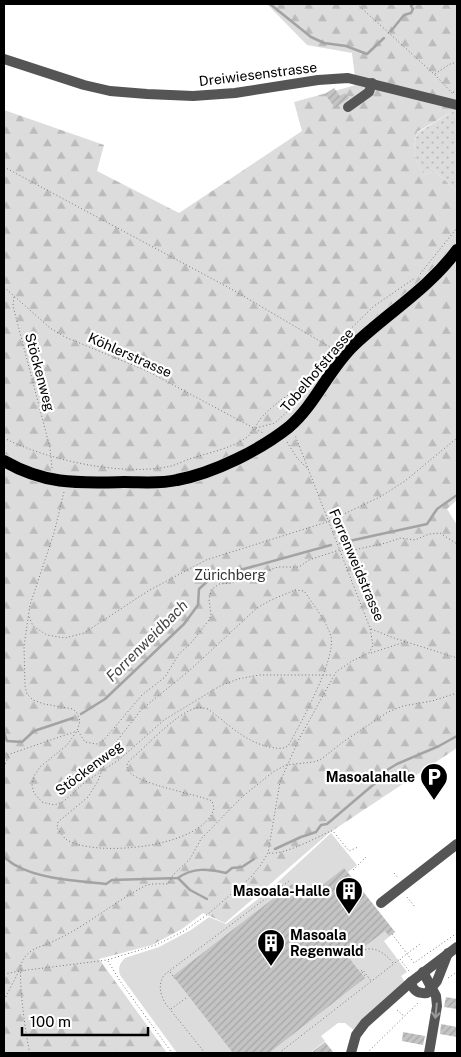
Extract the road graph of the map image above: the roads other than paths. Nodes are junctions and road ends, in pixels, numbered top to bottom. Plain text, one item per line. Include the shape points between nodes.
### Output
1 (4, 59) edge
2 (372, 83) junction
3 (457, 105) edge
4 (348, 107) dead end
5 (457, 250) edge
6 (4, 461) edge
7 (457, 844) edge
8 (381, 904) dead end
9 (457, 947) edge
10 (448, 953) junction
11 (423, 972) junction
12 (411, 982) junction
13 (432, 988) junction
14 (351, 1053) edge
15 (429, 1053) edge

1 - 2 street, Dreiwiesenstrasse via 84,85 146,94 193,96 235,93 348,78
2 - 3 street, Dreiwiesenstrasse
2 - 4 street via 369,92
5 - 6 main road, Tobelhofstrasse via 426,285 343,357 303,413 260,446 234,460 177,480 161,482 60,481 29,474
7 - 8 street
9 - 10 street
10 - 11 street
10 - 13 street
11 - 12 street
11 - 13 street
12 - 13 street via 412,987 422,993
12 - 14 street via 365,1023 356,1035
13 -> 15 street via 437,1006

